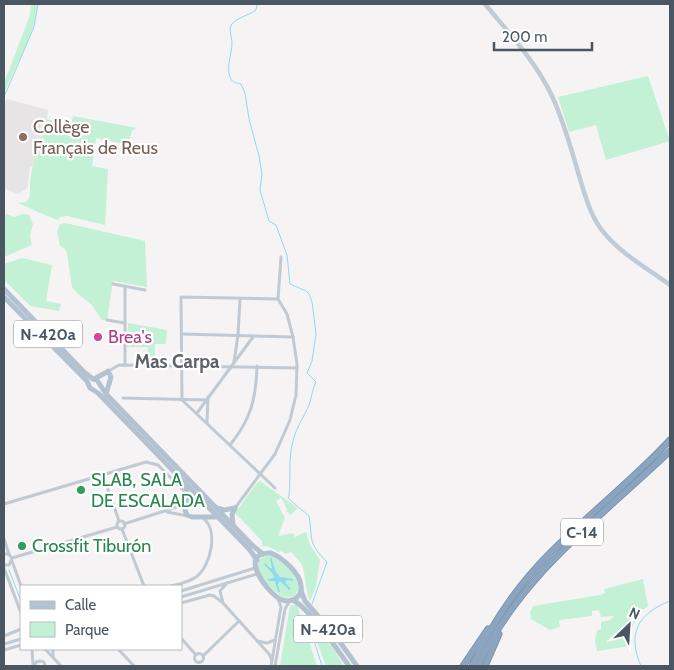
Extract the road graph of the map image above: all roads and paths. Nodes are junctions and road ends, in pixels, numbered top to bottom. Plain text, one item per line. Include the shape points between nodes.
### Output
1 (485, 4) edge
2 (281, 257) dead end
3 (113, 284) dead end
4 (125, 286) junction
5 (670, 286) edge
6 (4, 289) edge
7 (145, 290) dead end
8 (4, 296) edge
9 (240, 299) junction
10 (278, 299) junction
11 (107, 320) dead end
12 (125, 323) junction
13 (182, 334) junction
14 (238, 335) junction
15 (253, 336) junction
16 (293, 337) junction
17 (233, 364) junction
18 (125, 365) junction
19 (181, 365) junction
20 (258, 366) junction
21 (297, 368) junction
22 (108, 371) junction
23 (93, 379) junction
24 (88, 384) junction
25 (99, 384) junction
26 (94, 390) junction
27 (106, 394) junction
28 (124, 398) dead end
29 (207, 398) junction
30 (182, 400) junction
31 (197, 413) junction
32 (207, 423) junction
33 (670, 440) edge
34 (230, 445) junction
35 (670, 451) edge
36 (261, 474) junction
37 (103, 475) junction
38 (185, 482) junction
39 (275, 488) dead end
40 (202, 499) junction
41 (4, 504) edge
42 (185, 504) junction
43 (217, 508) junction
44 (235, 508) junction
45 (166, 511) junction
46 (192, 517) junction
47 (200, 517) junction
48 (219, 517) junction
49 (119, 521) junction
50 (124, 524) junction
51 (233, 525) junction
52 (117, 527) junction
53 (122, 529) junction
54 (4, 539) edge
55 (4, 554) edge
56 (263, 554) junction
57 (11, 558) junction
58 (257, 560) junction
59 (4, 566) edge
60 (255, 568) junction
61 (257, 574) junction
62 (530, 575) junction
63 (227, 583) junction
64 (21, 585) edge
65 (144, 585) edge
66 (174, 585) edge
67 (182, 591) edge
68 (301, 591) junction
69 (277, 596) junction
70 (182, 600) edge
71 (182, 600) edge
72 (291, 601) junction
73 (223, 603) junction
74 (20, 610) edge
75 (239, 621) junction
76 (503, 623) junction
77 (20, 629) edge
78 (4, 636) edge
79 (20, 639) edge
80 (182, 639) edge
81 (257, 640) junction
82 (275, 640) junction
83 (4, 644) edge
84 (20, 645) edge
85 (4, 650) edge
86 (32, 650) edge
87 (46, 650) edge
88 (53, 650) edge
89 (119, 650) edge
90 (196, 655) junction
91 (203, 656) junction
92 (53, 658) junction
93 (272, 660) junction
94 (196, 662) junction
95 (203, 662) junction
96 (34, 666) edge
97 (45, 666) edge
98 (61, 666) edge
99 (134, 666) edge
100 (192, 666) edge
101 (206, 666) edge
102 (271, 666) edge
103 (275, 666) edge
104 (349, 666) edge
105 (357, 666) edge
106 (463, 666) edge
107 (472, 666) edge
108 (478, 666) edge
109 (485, 666) edge

1 - 5 main road via 548,87 596,222 621,249
2 - 10 street
3 - 4 street
4 - 7 street
4 - 12 street
6 - 23 main road, N-420a
8 - 24 main road, N-420a
9 - 10 street
9 - 13 street via 181,297
9 - 14 street
10 - 16 street
11 - 12 street
12 - 18 street
13 - 14 street
13 - 19 street
14 - 15 street
14 - 17 street
15 - 16 street
15 - 17 street
16 - 21 street
17 - 19 street
17 - 20 street
17 - 29 street
18 - 19 street
18 - 22 street
19 - 30 street
20 - 21 street
20 - 34 street via 251,410 246,424
21 - 36 street via 296,395 290,420 280,444
22 - 23 main road
22 - 25 main road
22 - 27 main road via 111,376
23 - 24 main road
23 - 25 main road, N-420a
24 - 26 main road, N-420a
25 - 26 main road
25 - 27 main road, N-420a
26 - 38 main road, N-420a
27 - 43 main road, N-420a
28 - 30 street
29 - 30 street
29 - 31 street
29 - 32 street
30 - 31 street
31 - 32 street
32 - 34 street
33 - 62 highway, C-14
34 - 36 street
35 - 76 highway, C-14 via 562,550
36 - 39 street
36 - 44 street
37 - 41 street
37 - 42 street via 152,462 184,491
37 - 49 street
38 - 40 main road, N-420a
38 - 42 main road
40 - 42 main road
40 - 43 main road, N-420a
40 - 48 main road, N-420a
42 - 45 street
42 - 46 main road via 186,513
43 - 44 main road
43 - 51 main road, N-420a
44 - 51 main road
45 - 46 street
45 - 50 street
46 - 47 main road
47 - 48 main road
47 - 66 street via 207,521 210,531 208,561 195,578
48 - 58 main road, N-420a
49 - 50 street
49 - 52 street
50 - 53 street
51 - 56 main road, N-420a
52 - 53 street
52 - 57 street
53 - 65 street
54 - 57 street
55 - 57 street
56 - 58 main road
56 - 68 main road, N-420a via 275,555 286,563 300,581
57 - 59 street via 9,565
57 - 64 street
58 - 60 main road
59 - 74 street
60 - 61 main road, N-420a
60 - 67 street
61 - 63 street
61 - 69 main road, N-420a
62 - 106 highway via 506,602
62 - 107 highway, C-14 via 490,632
63 - 70 street
63 - 73 street via 220,592
68 - 72 main road, N-420a
68 - 105 main road, N-420a via 305,601
69 - 72 main road, N-420a
69 - 82 street via 281,607
71 - 73 street via 212,595
72 - 103 street via 285,608
72 - 104 main road, N-420a via 302,607
73 - 75 street
75 - 81 street
75 - 91 street
76 - 108 highway, C-14
76 - 109 highway
77 - 78 street
79 - 83 street
80 - 90 street
81 - 82 street via 267,643
81 - 93 street
82 - 93 street
84 - 85 street
86 - 96 street
87 - 92 street
88 - 92 street
89 - 99 street
90 - 91 street
90 - 94 street
91 - 95 street
92 - 98 street
93 - 102 street
94 - 95 street
94 - 100 street
95 - 101 street
96 - 97 street via 40,661

